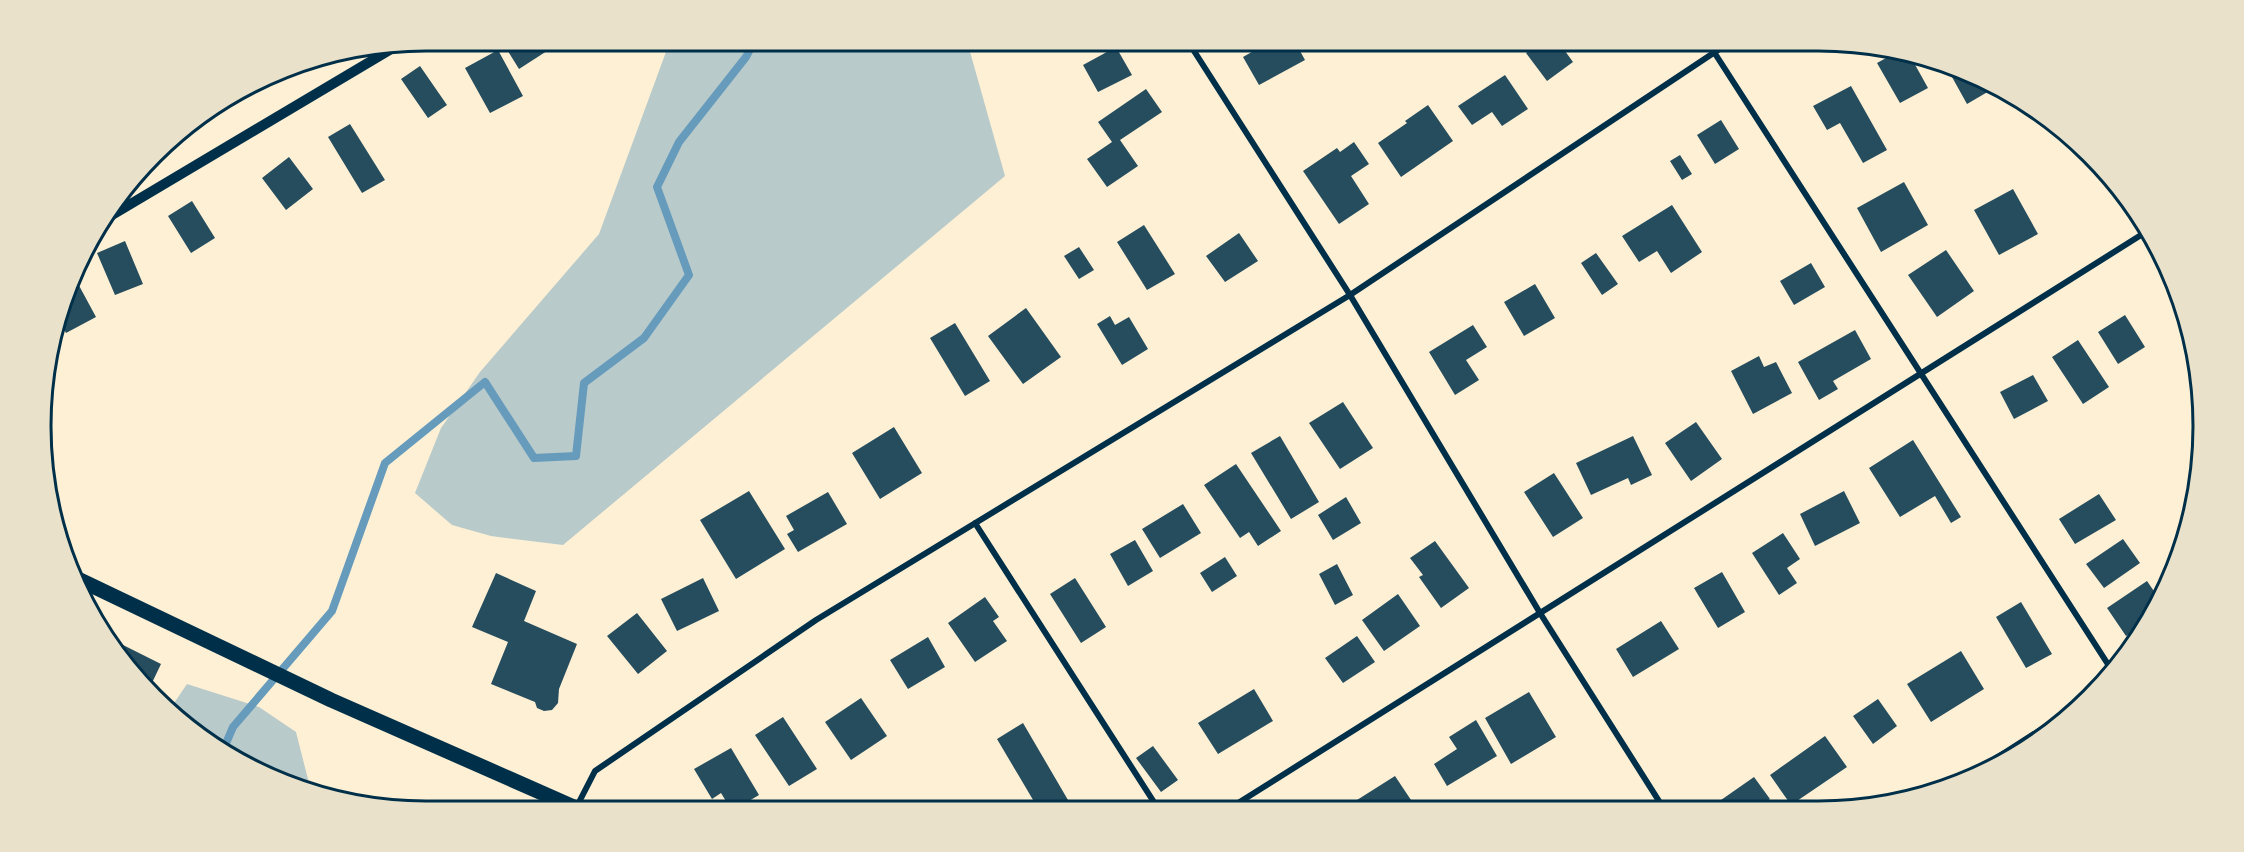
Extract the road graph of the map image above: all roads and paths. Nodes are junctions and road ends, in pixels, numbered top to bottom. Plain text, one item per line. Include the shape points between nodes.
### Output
1 (1194, 51) edge
2 (1714, 52) joint
3 (384, 53) edge
4 (119, 211) edge
5 (2141, 235) edge
6 (1350, 295) junction
7 (1920, 372) junction
8 (975, 523) junction
9 (86, 582) edge
10 (1540, 613) junction
11 (2108, 664) edge
12 (559, 801) edge
13 (583, 801) edge
14 (1153, 801) edge
15 (1241, 801) edge
16 (1659, 801) edge

1 - 6 street
2 - 6 street
2 - 7 street
3 - 4 street
5 - 7 street
6 - 8 street
6 - 10 street
7 - 10 street
7 - 11 street
8 - 13 street via 816,620 595,771
8 - 14 street
9 - 12 main road via 332,700
10 - 15 street
10 - 16 street

